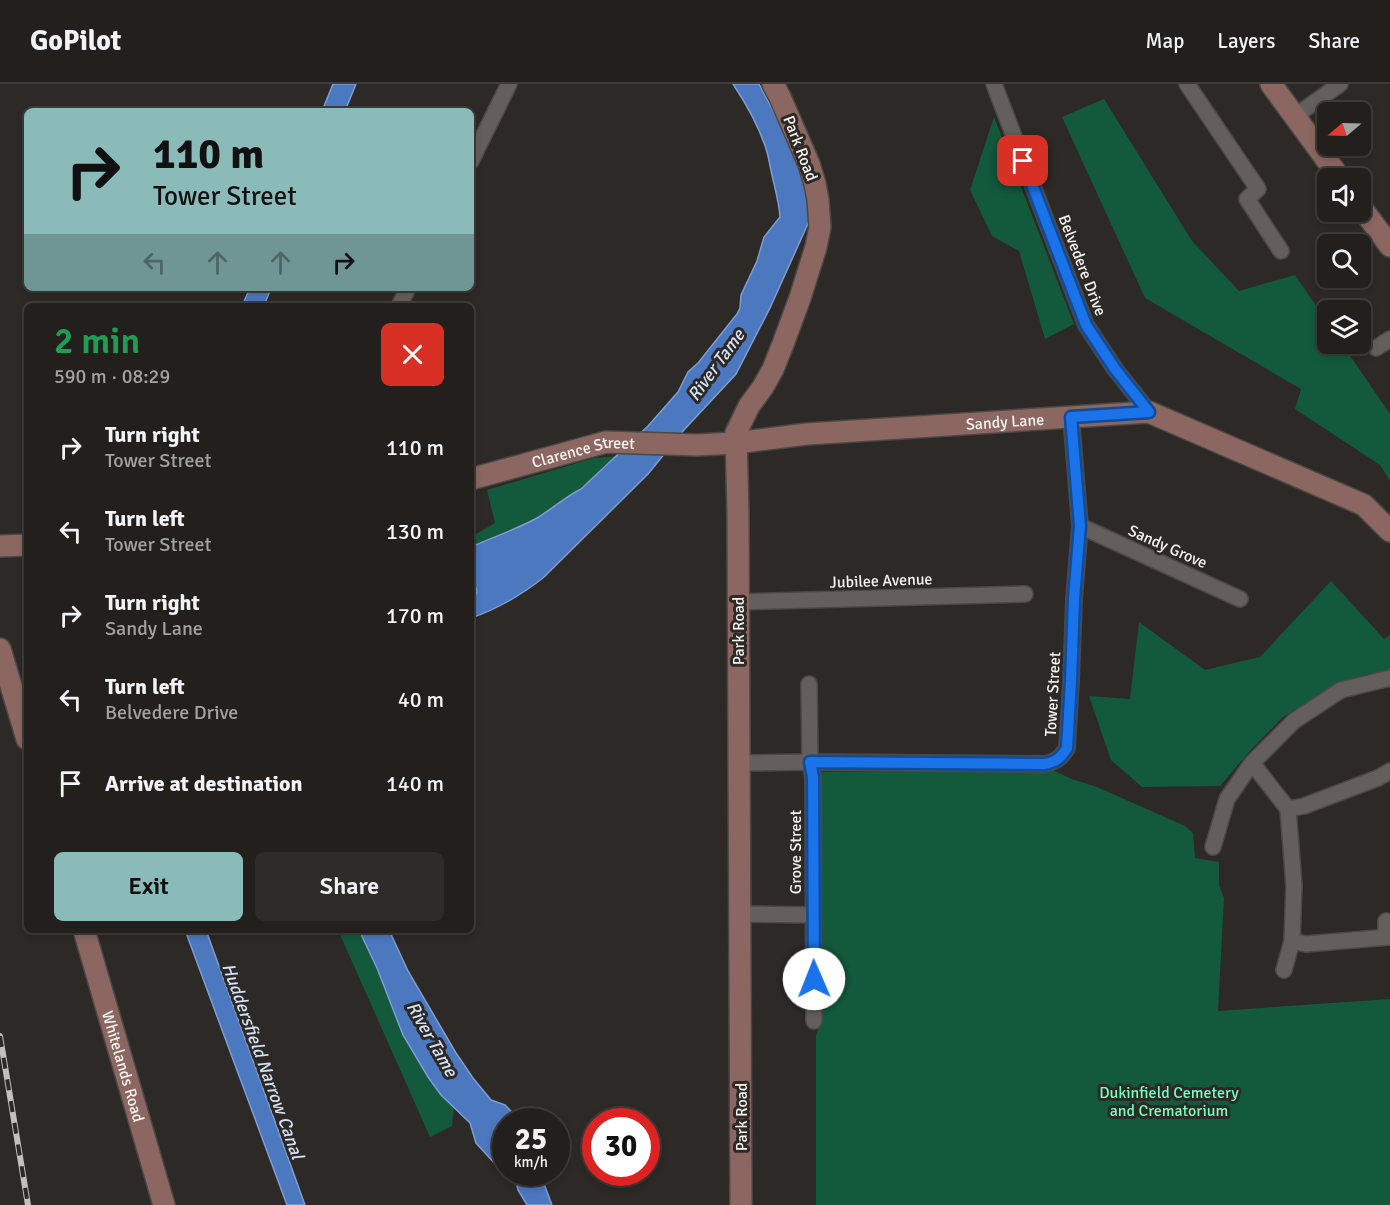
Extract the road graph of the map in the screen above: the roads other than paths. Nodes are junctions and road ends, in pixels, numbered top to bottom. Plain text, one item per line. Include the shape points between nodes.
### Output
1 (509, 84) edge
2 (772, 84) edge
3 (994, 84) edge
4 (1186, 84) edge
5 (1271, 84) edge
6 (1340, 84) edge
7 (1294, 117) junction
8 (474, 154) edge
9 (1332, 168) edge
10 (1371, 221) edge
11 (1390, 246) edge
12 (1281, 251) dead end
13 (1390, 339) edge
14 (1376, 348) dead end
15 (1149, 412) junction
16 (1071, 417) junction
17 (735, 443) junction
18 (697, 444) joint
19 (474, 478) edge
20 (1080, 526) junction
21 (1390, 531) edge
22 (24, 544) edge
23 (0, 546) edge
24 (1025, 594) dead end
25 (1240, 599) dead end
26 (738, 602) junction
27 (0, 649) edge
28 (1390, 678) edge
29 (808, 684) dead end
30 (24, 729) edge
31 (810, 762) junction
32 (739, 763) junction
33 (1252, 763) junction
34 (1390, 771) edge
35 (1288, 809) junction
36 (1213, 847) dead end
37 (741, 914) junction
38 (813, 915) junction
39 (1386, 921) dead end
40 (85, 933) edge
41 (1388, 937) edge
42 (1292, 941) junction
43 (1284, 970) dead end
44 (814, 1021) dead end
45 (164, 1205) edge
46 (741, 1205) edge

1 - 8 street
2 - 17 main road, Park Road via 809,164 820,226 783,344 773,369 739,424
3 - 15 street, Belvedere Drive via 1086,325
4 - 12 street via 1258,189 1246,199
5 - 7 main road
6 - 7 street
7 - 9 main road
10 - 11 main road
13 - 14 street
15 - 16 main road, Sandy Lane
15 - 21 main road, Sandy Lane via 1364,505
16 - 17 main road, Sandy Lane via 807,434
16 - 20 street, Tower Street
17 - 18 main road, Sandy Lane
17 - 26 main road, Park Road
18 - 19 main road, Clarence Street via 606,442
20 - 25 street, Sandy Grove
20 - 31 street, Tower Street via 1067,748 1061,757 1044,764
22 - 23 main road
24 - 26 street, Jubilee Avenue
26 - 32 main road, Park Road
27 - 30 main road
28 - 33 street via 1341,690 1294,721
29 - 31 street, Grove Street
31 - 32 street, Tower Street
31 - 38 street, Grove Street
32 - 37 main road, Park Road
33 - 35 street
33 - 36 street via 1227,799
34 - 35 street
35 - 42 street via 1294,886
37 - 38 street
37 - 46 main road, Park Road
38 - 44 street, Grove Street
39 - 41 street
40 - 45 main road, Whitelands Road
41 - 42 street via 1306,944
42 - 43 street

